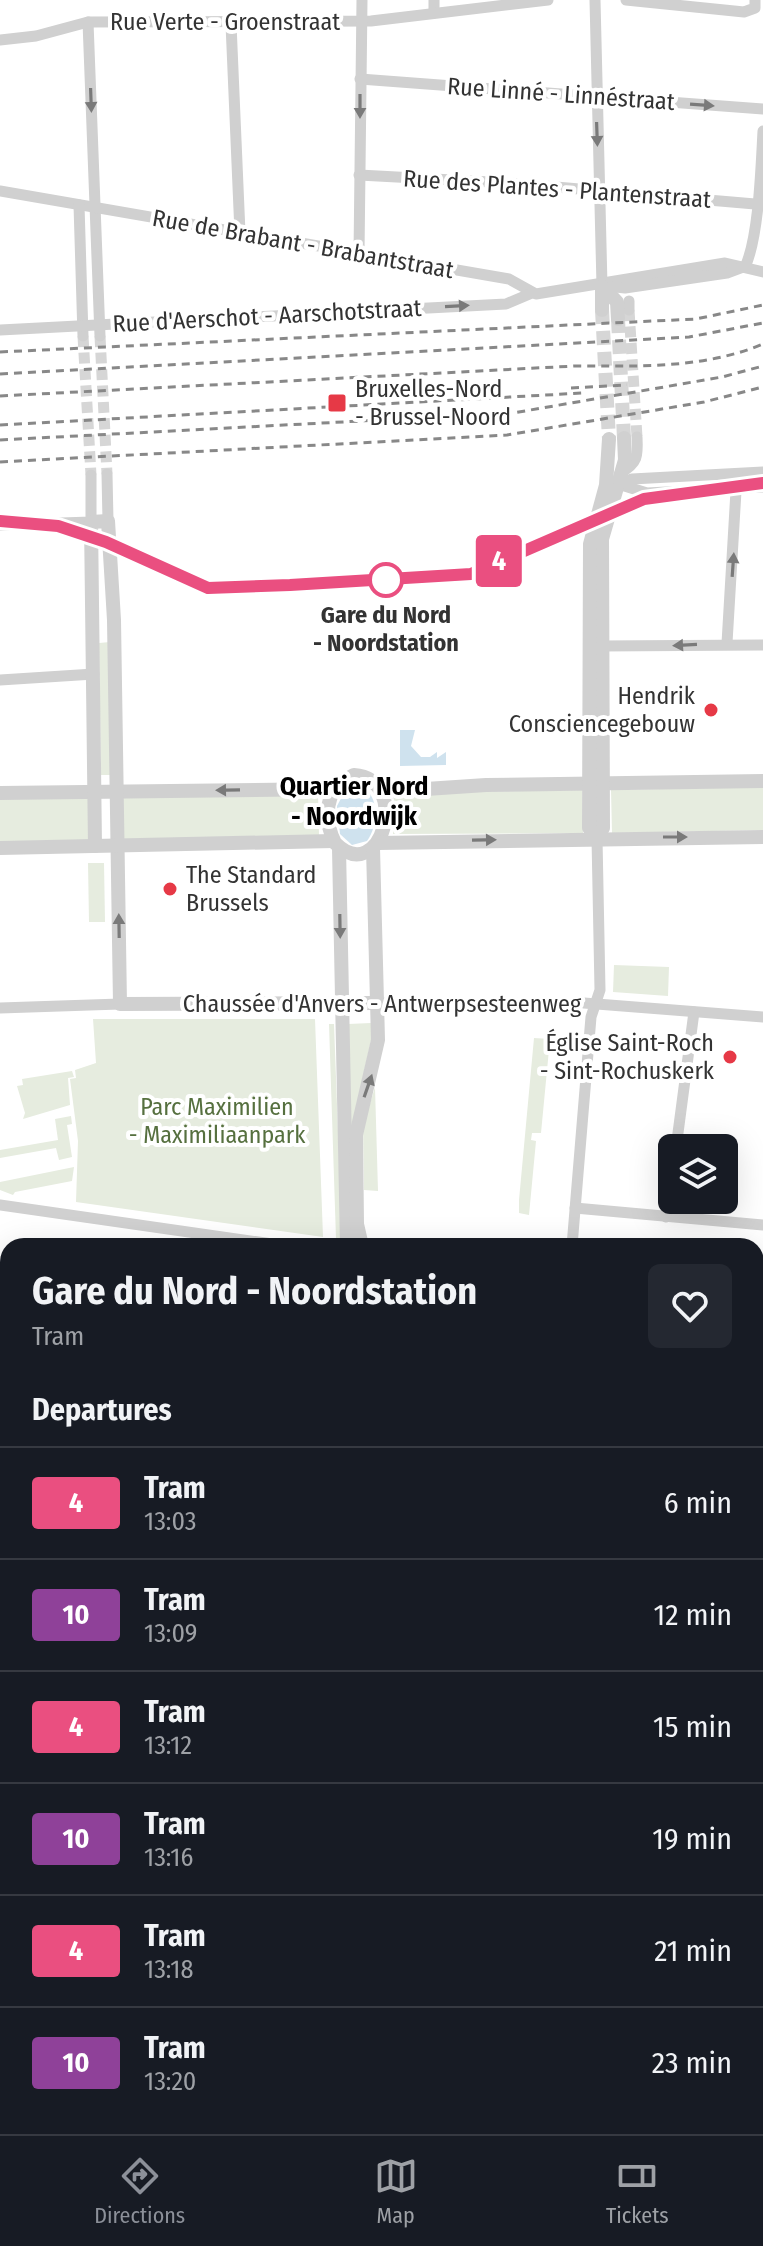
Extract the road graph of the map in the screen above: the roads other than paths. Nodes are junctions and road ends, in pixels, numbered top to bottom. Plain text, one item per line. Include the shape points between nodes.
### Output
1 (362, 0) edge
2 (434, 0) edge
3 (548, 0) edge
4 (595, 0) edge
5 (626, 0) edge
6 (525, 1) edge
7 (755, 4) edge
8 (434, 13) junction
9 (361, 21) junction
10 (88, 22) junction
11 (231, 24) junction
12 (0, 40) edge
13 (360, 79) junction
14 (596, 97) junction
15 (763, 109) edge
16 (763, 131) edge
17 (359, 175) junction
18 (599, 190) junction
19 (0, 191) edge
20 (759, 199) edge
21 (79, 205) junction
22 (95, 208) junction
23 (240, 233) junction
24 (359, 254) junction
25 (745, 267) junction
26 (763, 272) edge
27 (602, 286) junction
28 (532, 293) junction
29 (602, 310) tunnel mouth
30 (626, 310) tunnel mouth
31 (0, 330) edge
32 (100, 330) junction
33 (83, 331) junction
34 (623, 438) joint
35 (763, 472) edge
36 (107, 474) tunnel mouth
37 (737, 474) junction
38 (91, 475) tunnel mouth
39 (615, 481) junction
40 (763, 487) edge
41 (738, 488) junction
42 (108, 521) junction
43 (91, 522) junction
44 (0, 525) edge
45 (596, 594) junction
46 (93, 620) junction
47 (114, 620) junction
48 (727, 643) junction
49 (763, 645) edge
50 (600, 646) junction
51 (94, 674) junction
52 (0, 680) edge
53 (763, 781) edge
54 (595, 784) junction
55 (333, 789) junction
56 (117, 791) junction
57 (95, 792) junction
58 (381, 792) junction
59 (0, 793) edge
60 (763, 837) edge
61 (597, 838) junction
62 (336, 844) junction
63 (95, 846) junction
64 (117, 846) junction
65 (376, 846) junction
66 (0, 848) edge
67 (377, 1003) junction
68 (120, 1004) junction
69 (341, 1004) junction
70 (595, 1005) junction
71 (0, 1008) edge
72 (694, 1012) junction
73 (763, 1017) edge
74 (678, 1134) edge
75 (0, 1205) edge
76 (575, 1208) junction
77 (666, 1214) edge
78 (666, 1217) junction
79 (763, 1225) edge
80 (225, 1238) edge
81 (347, 1238) edge
82 (360, 1238) edge
83 (573, 1238) edge

1 - 9 street
2 - 8 street
3 - 6 street, Rue Verte - Groenstraat
4 - 14 street
5 - 7 street via 744,12
6 - 8 street, Rue Verte - Groenstraat
8 - 9 street, Rue Verte - Groenstraat
9 - 11 street, Rue Verte - Groenstraat
9 - 13 street
10 - 11 street, Rue Verte - Groenstraat
10 - 12 street, Rue Verte - Groenstraat
10 -> 22 street
11 - 23 street
13 - 14 street, Rue Linné - Linnéstraat
13 -> 17 street
14 -> 15 street, Rue Linné - Linnéstraat
14 -> 18 street
16 - 20 street
17 - 18 street, Rue des Plantes - Plantenstraat
17 - 24 street
18 - 20 street, Rue des Plantes - Plantenstraat
18 - 27 street
19 - 21 street, Rue de Brabant - Brabantstraat
20 - 25 street
21 - 22 street, Rue de Brabant - Brabantstraat
21 - 33 street
22 - 23 street, Rue de Brabant - Brabantstraat
22 - 32 street
23 - 24 street, Rue de Brabant - Brabantstraat
24 - 28 street, Rue de Brabant - Brabantstraat via 509,279
25 - 26 street
25 - 27 street, Rue de Brabant - Brabantstraat via 625,288
27 - 28 street, Rue de Brabant - Brabantstraat
27 - 29 street
27 - 30 street
32 -> 28 street, Rue d'Aerschot - Aarschotstraat via 506,304
31 - 33 street, Rue d'Aerschot - Aarschotstraat
32 - 33 street, Rue d'Aerschot - Aarschotstraat
34 - 39 street
34 - 39 street via 638,459
35 - 37 street
36 - 42 street
37 - 39 street
37 - 41 street
38 - 43 street
39 - 41 street via 647,493
39 - 45 street
40 - 41 street
48 -> 41 street
42 - 43 street
42 - 47 street
43 - 44 street
43 - 46 street
45 - 50 street
45 - 54 street
46 - 47 street
46 - 51 street
47 - 56 street
48 - 49 street
48 -> 50 street
50 - 54 street
51 - 52 street
51 - 57 street
53 - 54 street
54 - 58 street
54 - 61 street via 603,828
55 -> 56 street
55 - 58 street via 354,775 367,778
55 - 62 street via 327,819
56 - 57 street
56 - 64 street
57 - 59 street
57 - 63 street
58 - 65 street via 385,818
61 -> 60 street
65 -> 61 street
61 - 70 street via 601,948
62 - 64 street
62 - 65 street via 353,854
62 -> 69 street
63 - 64 street
63 - 66 street
68 -> 64 street
65 - 67 street
67 - 69 street, Chaussée d'Anvers - Antwerpsesteenweg
67 - 70 street, Chaussée d'Anvers - Antwerpsesteenweg
82 -> 67 street via 356,1135 376,1058
68 - 69 street, Chaussée d'Anvers - Antwerpsesteenweg
68 - 71 street, Chaussée d'Anvers - Antwerpsesteenweg
69 - 81 street
70 - 72 street, Chaussée d'Anvers - Antwerpsesteenweg
70 - 76 street
72 - 73 street, Chaussée d'Anvers - Antwerpsesteenweg
72 - 74 street
75 - 80 street
76 - 78 street
76 - 83 street
77 - 78 street
78 - 79 street

